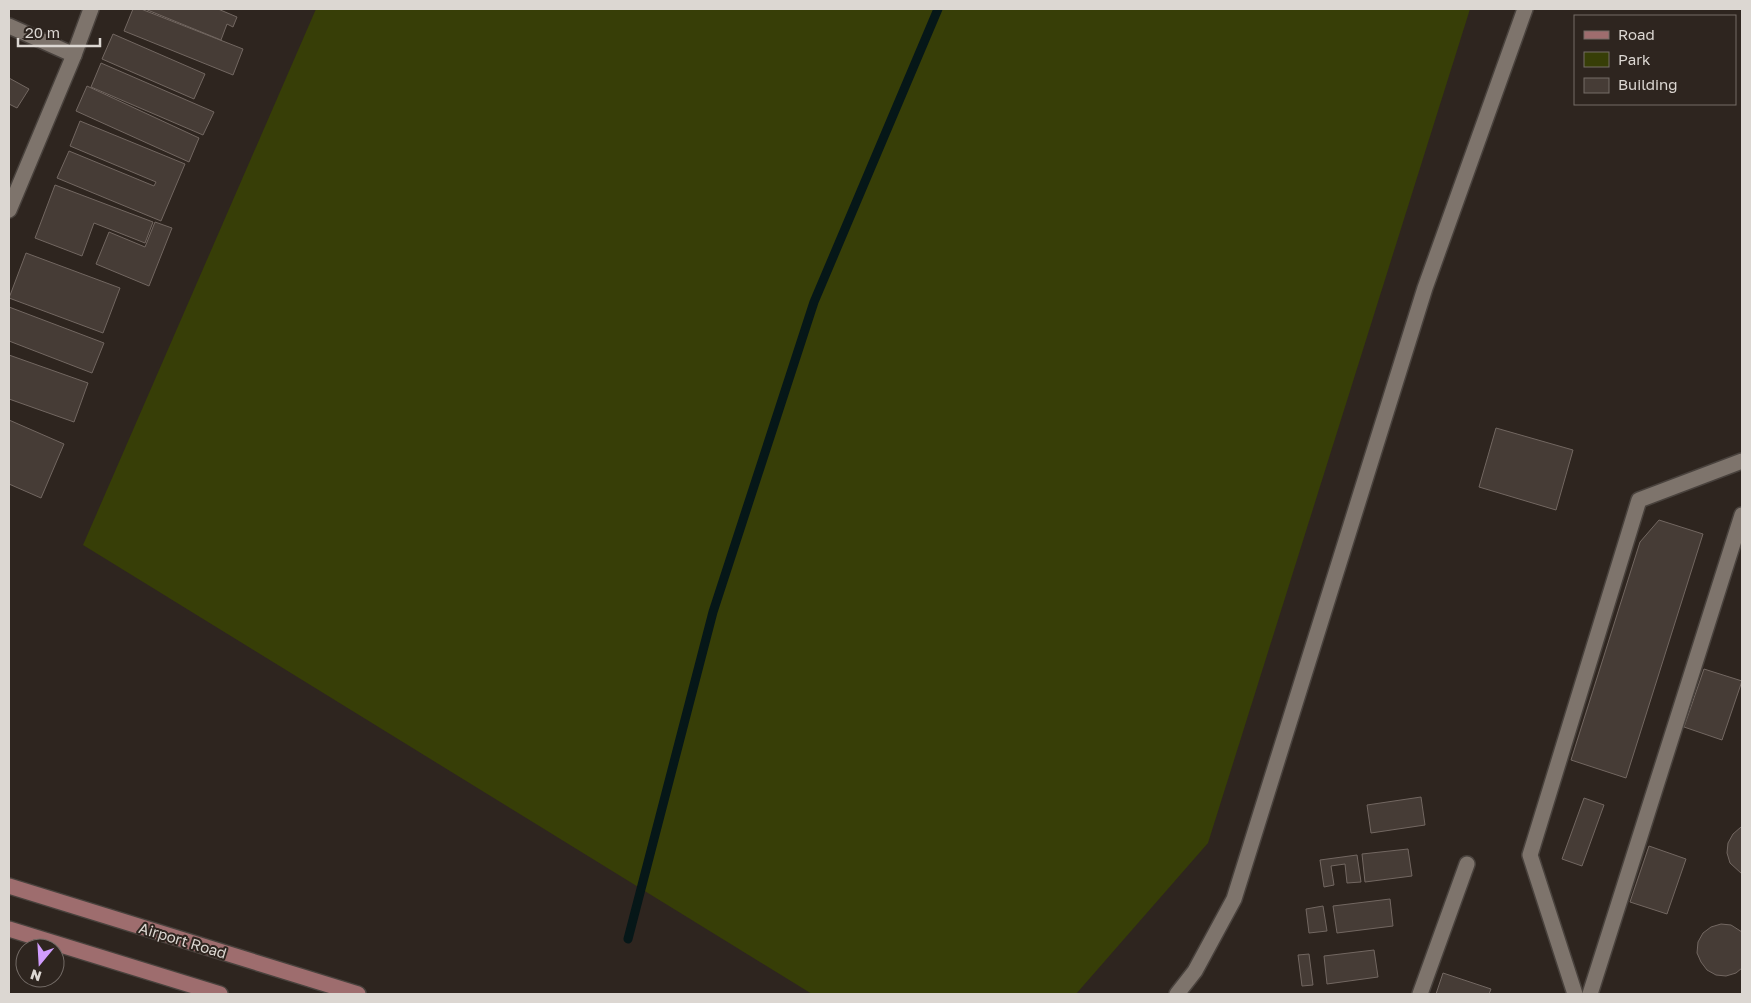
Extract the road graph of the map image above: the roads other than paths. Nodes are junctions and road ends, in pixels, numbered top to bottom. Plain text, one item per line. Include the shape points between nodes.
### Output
1 (91, 9) edge
2 (1525, 9) edge
3 (9, 26) edge
4 (74, 55) junction
5 (9, 210) edge
6 (1742, 462) edge
7 (1742, 516) edge
8 (1467, 864) dead end
9 (9, 886) edge
10 (9, 930) edge
11 (220, 994) edge
12 (358, 994) edge
13 (1177, 994) edge
14 (1420, 994) edge
15 (1575, 994) edge
16 (1590, 994) edge

1 - 4 street
2 - 13 street via 1425,288 1234,898 1195,971
3 - 4 street
4 - 5 street
6 - 15 street via 1639,500 1530,855
7 - 16 street
8 - 14 street
9 - 12 main road, Airport Road
10 - 11 main road

